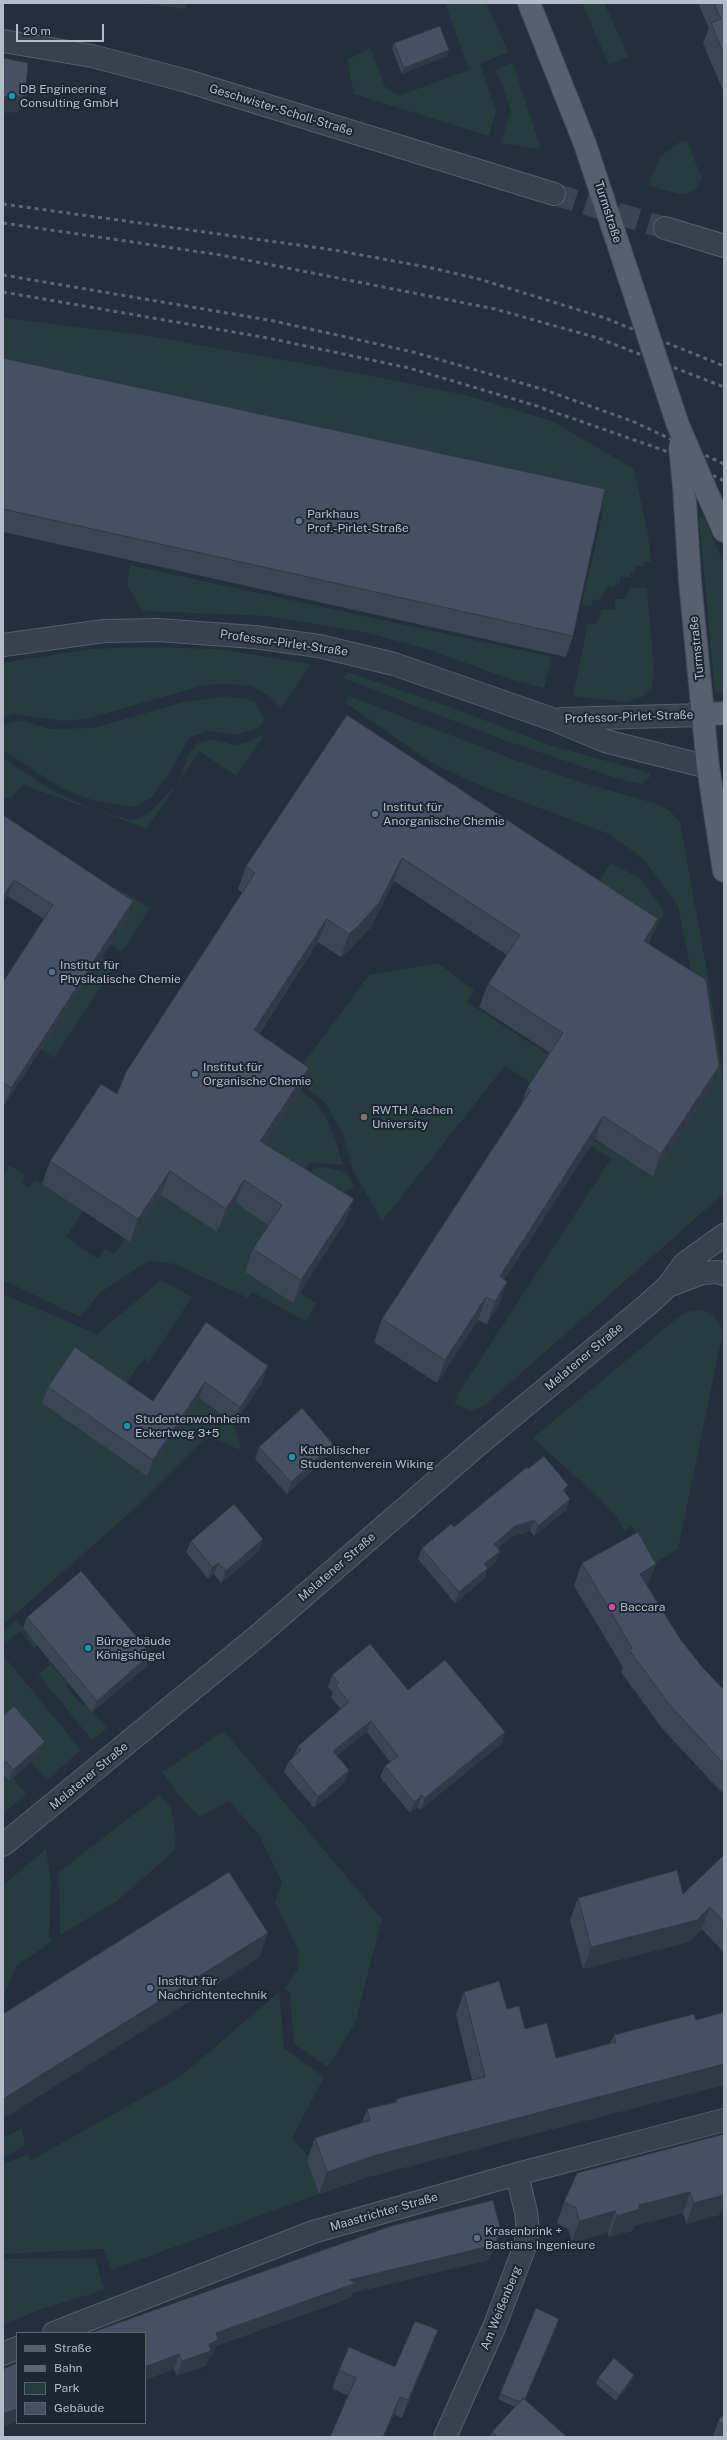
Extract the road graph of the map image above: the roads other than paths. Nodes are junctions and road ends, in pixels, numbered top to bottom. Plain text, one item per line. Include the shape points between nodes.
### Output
1 (529, 3) edge
2 (3, 41) edge
3 (554, 194) tunnel mouth
4 (665, 228) tunnel mouth
5 (720, 245) edge
6 (678, 425) junction
7 (724, 531) edge
8 (3, 645) edge
9 (713, 714) edge
10 (555, 720) junction
11 (708, 767) junction
12 (724, 871) edge
13 (724, 1235) edge
14 (724, 1274) edge
15 (668, 1286) junction
16 (3, 1845) edge
17 (724, 2120) edge
18 (517, 2174) junction
19 (57, 2332) edge
20 (16, 2348) edge
21 (3, 2354) edge
22 (445, 2437) edge

1 - 6 main road, Turmstraße, bridge via 585,144
2 - 3 street, Geschwister-Scholl-Straße via 92,56 187,81
4 - 5 street
6 - 7 main road, Turmstraße, bridge
6 - 9 main road, Turmstraße, bridge via 690,582
8 - 10 street, Professor-Pirlet-Straße via 104,631 158,630 254,636 346,651 394,664
9 - 10 street, Professor-Pirlet-Straße
9 - 11 main road, Turmstraße
10 - 11 street, Professor-Pirlet-Straße via 605,741
11 - 12 main road, Turmstraße
13 - 15 street, Melatener Straße via 684,1264
14 - 15 street, Melatener Straße via 702,1273
15 - 16 street, Melatener Straße via 479,1444 260,1634
17 - 18 street, Maastrichter Straße
18 - 19 street, Maastrichter Straße via 313,2232
18 - 22 street, Am Weißenberg via 526,2212 528,2230 525,2246 495,2325
20 - 21 street

